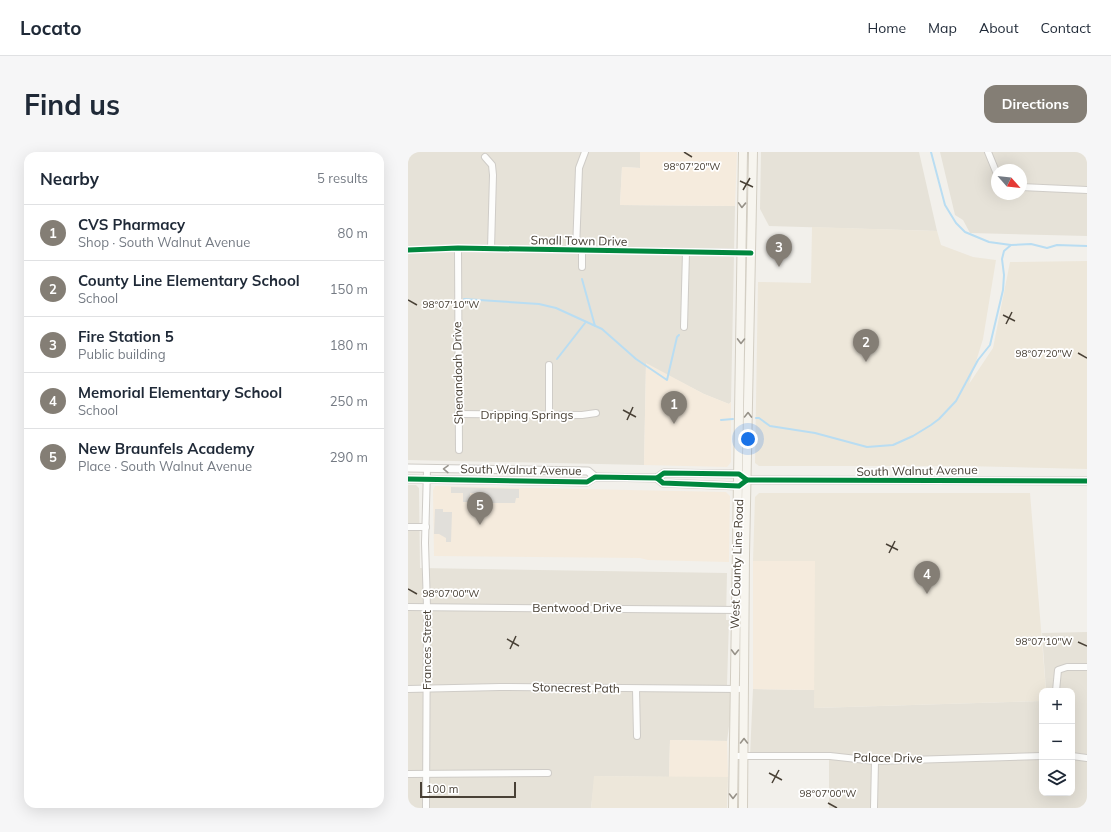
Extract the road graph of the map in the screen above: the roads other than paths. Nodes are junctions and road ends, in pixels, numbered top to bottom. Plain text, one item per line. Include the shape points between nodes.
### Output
1 (585, 152) edge
2 (743, 152) edge
3 (753, 152) edge
4 (988, 152) edge
5 (485, 157) dead end
6 (993, 164) edge
7 (1027, 187) edge
8 (1087, 190) edge
9 (458, 248) junction
10 (491, 249) junction
11 (408, 250) edge
12 (579, 251) junction
13 (686, 252) junction
14 (741, 253) junction
15 (751, 253) junction
16 (582, 267) dead end
17 (684, 327) dead end
18 (549, 365) dead end
19 (596, 413) dead end
20 (458, 414) junction
21 (549, 415) junction
22 (459, 450) dead end
23 (408, 468) edge
24 (427, 468) junction
25 (739, 474) junction
26 (595, 477) junction
27 (657, 478) junction
28 (408, 479) edge
29 (426, 479) junction
30 (747, 480) junction
31 (1087, 481) edge
32 (739, 486) junction
33 (408, 527) edge
34 (426, 527) junction
35 (408, 607) edge
36 (427, 607) junction
37 (736, 610) junction
38 (745, 610) junction
39 (1087, 667) edge
40 (408, 688) edge
41 (1056, 688) edge
42 (426, 689) junction
43 (636, 689) junction
44 (734, 689) junction
45 (744, 689) junction
46 (637, 736) dead end
47 (733, 756) junction
48 (744, 756) junction
49 (1039, 756) edge
50 (1075, 756) edge
51 (1087, 758) edge
52 (875, 761) junction
53 (548, 773) dead end
54 (408, 774) edge
55 (427, 775) junction
56 (426, 808) edge
57 (733, 808) edge
58 (744, 808) edge
59 (874, 808) edge

1 - 12 street via 579,168
2 -> 14 main road, West County Line Road
3 - 15 main road, West County Line Road
4 - 6 street
5 - 10 street via 492,165 493,175
7 - 8 street
9 - 10 street, Small Town Drive
9 - 11 street, Small Town Drive
9 - 20 street, Shenandoah Drive
10 - 12 street, Small Town Drive
12 - 13 street, Small Town Drive
12 - 16 street, Small Town Drive
13 - 14 street, Small Town Drive
13 - 17 street
14 - 15 street, Small Town Drive
14 -> 25 main road, West County Line Road
30 -> 15 main road, West County Line Road
18 - 21 street
19 - 21 street, Dripping Springs
20 - 21 street, Dripping Springs
20 - 22 street, Shenandoah Drive
23 - 24 street, South Walnut Avenue
26 -> 24 street, South Walnut Avenue via 588,471
24 - 29 street, Frances Street
25 - 27 street, South Walnut Avenue via 664,473
25 - 30 street
25 - 32 main road, West County Line Road
26 - 27 street, South Walnut Avenue
26 - 29 street, South Walnut Avenue via 587,482
27 - 32 street, South Walnut Avenue via 663,482
28 - 29 street, South Walnut Avenue
29 - 34 street, Frances Street
30 - 31 street, South Walnut Avenue
30 - 32 street
30 - 38 main road, West County Line Road
32 - 37 main road, West County Line Road
33 - 34 street
34 - 36 street, Frances Street
35 - 36 street, Bentwood Drive
36 - 37 street, Bentwood Drive
36 - 42 street, Frances Street
37 - 38 street, Bentwood Drive
37 -> 44 main road, West County Line Road
38 - 45 main road, West County Line Road
39 - 41 street via 1067,667 1058,670
40 - 42 street, Stonecrest Path
42 - 43 street, Stonecrest Path
42 - 55 street, Frances Street
43 - 44 street, Stonecrest Path
43 - 46 street
44 - 45 street, Stonecrest Path
44 - 47 main road, West County Line Road
48 -> 45 main road, West County Line Road
47 - 48 street, Palace Drive
47 -> 57 main road, West County Line Road
48 - 52 street, Palace Drive via 830,756
48 - 58 main road, West County Line Road
49 - 52 street, Palace Drive
50 - 51 street
52 - 59 street
53 - 55 street
54 - 55 street
55 - 56 street, Frances Street

